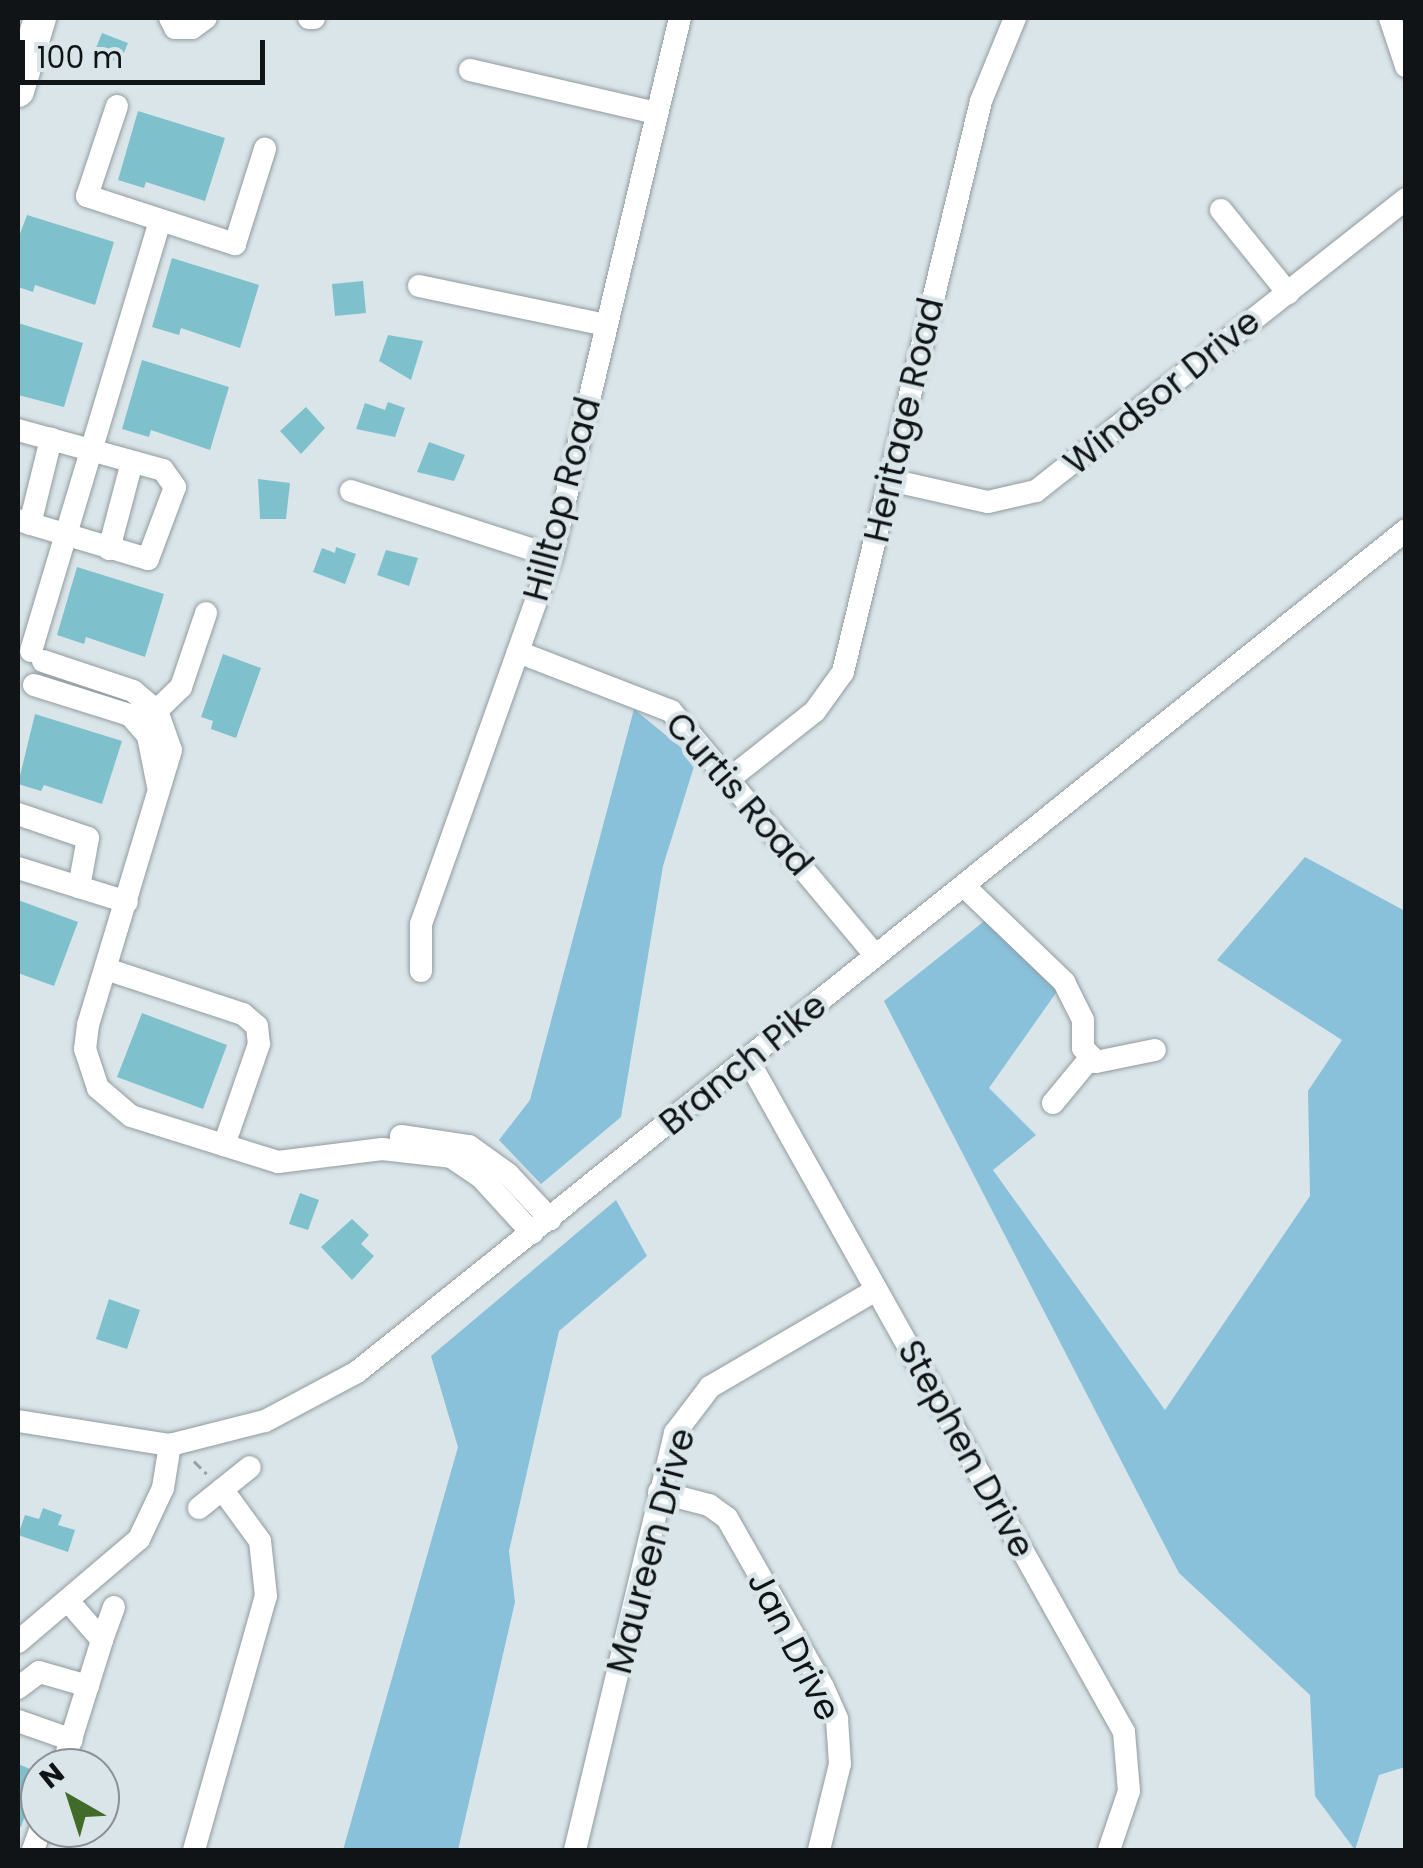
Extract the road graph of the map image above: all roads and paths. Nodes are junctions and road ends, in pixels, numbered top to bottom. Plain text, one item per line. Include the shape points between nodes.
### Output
1 (40, 18) edge
2 (170, 18) edge
3 (206, 18) edge
4 (680, 18) edge
5 (1015, 18) edge
6 (1390, 18) edge
7 (1406, 66) edge
8 (470, 70) dead end
9 (18, 91) edge
10 (117, 106) dead end
11 (656, 113) junction
12 (265, 150) dead end
13 (1406, 199) edge
14 (1221, 210) dead end
15 (160, 221) junction
16 (418, 286) dead end
17 (1288, 292) junction
18 (606, 326) junction
19 (18, 430) edge
20 (51, 439) junction
21 (91, 450) junction
22 (132, 462) junction
23 (890, 480) junction
24 (352, 491) dead end
25 (24, 522) edge
26 (1406, 530) edge
27 (66, 534) junction
28 (109, 548) junction
29 (552, 556) junction
30 (206, 612) dead end
31 (518, 652) junction
32 (31, 655) edge
33 (22, 687) edge
34 (149, 718) junction
35 (728, 780) junction
36 (18, 814) edge
37 (18, 868) edge
38 (964, 886) junction
39 (79, 887) junction
40 (127, 902) junction
41 (876, 956) junction
42 (106, 969) junction
43 (421, 972) dead end
44 (1155, 1050) dead end
45 (1090, 1056) junction
46 (748, 1060) junction
47 (1052, 1103) dead end
48 (224, 1145) junction
49 (541, 1226) junction
50 (876, 1290) junction
51 (18, 1422) edge
52 (170, 1445) junction
53 (194, 1461) dead end
54 (250, 1466) dead end
55 (220, 1485) junction
56 (659, 1492) junction
57 (200, 1508) dead end
58 (68, 1601) junction
59 (114, 1607) dead end
60 (102, 1640) junction
61 (18, 1642) edge
62 (88, 1686) junction
63 (18, 1688) edge
64 (18, 1721) edge
65 (72, 1740) junction
66 (69, 1748) edge
67 (194, 1850) edge
68 (576, 1850) edge
69 (819, 1850) edge
70 (1110, 1850) edge

1 - 9 highway
2 - 3 street via 175,28 192,28
4 - 11 street, Hilltop Road
5 - 23 street, Heritage Road via 980,101
6 - 7 street
8 - 11 street
10 - 15 street via 87,196
11 - 18 street, Hilltop Road
12 - 15 street via 235,244
13 - 17 street, Windsor Drive
14 - 17 street
15 - 21 street
16 - 18 street
17 - 23 street, Windsor Drive via 1036,491 988,502
18 - 29 street, Hilltop Road
19 - 20 street
20 - 21 street
20 - 25 street
21 - 22 street
21 - 27 street
22 - 28 street
22 - 28 street via 163,470 174,487 153,556 141,559
23 - 35 street, Heritage Road via 843,672 815,711
24 - 29 street
25 - 27 street
26 - 38 street, Branch Pike
27 - 28 street
27 - 32 street
29 - 31 street, Hilltop Road
30 - 34 street via 181,688
31 - 35 street, Curtis Road via 659,702
31 - 43 street, Hilltop Road via 421,924
32 - 33 street
32 - 34 street via 110,681
33 - 34 street
34 - 40 street via 158,794
35 - 41 street, Curtis Road
36 - 39 street via 88,838
37 - 39 street
38 - 41 street, Branch Pike
38 - 45 street via 1064,982
39 - 40 street
40 - 42 street
41 - 46 street, Branch Pike
42 - 48 street via 84,1049 98,1088 131,1116
42 - 48 street via 243,1014 257,1026 259,1044
44 - 45 street via 1096,1062
45 - 47 street
46 - 49 street, Branch Pike
46 - 50 street, Stephen Drive
48 - 49 street via 289,1164 416,1148 451,1157
49 - 52 street, Branch Pike via 332,1388 265,1421
50 - 56 street, Maureen Drive via 710,1387 675,1434
50 - 70 street, Stephen Drive via 1124,1732 1129,1791
51 - 52 street, Branch Pike
52 - 58 street via 163,1488 139,1538
53 - 55 path
54 - 55 street
55 - 57 street
55 - 67 street via 260,1541 266,1596
56 - 68 street, Maureen Drive
56 - 69 street, Jan Drive via 708,1505 727,1518 823,1687 837,1719 840,1764
58 - 60 street
58 - 61 street
59 - 60 street
60 - 62 street
62 - 63 street via 39,1672
62 - 65 street
64 - 65 street
65 - 66 street

